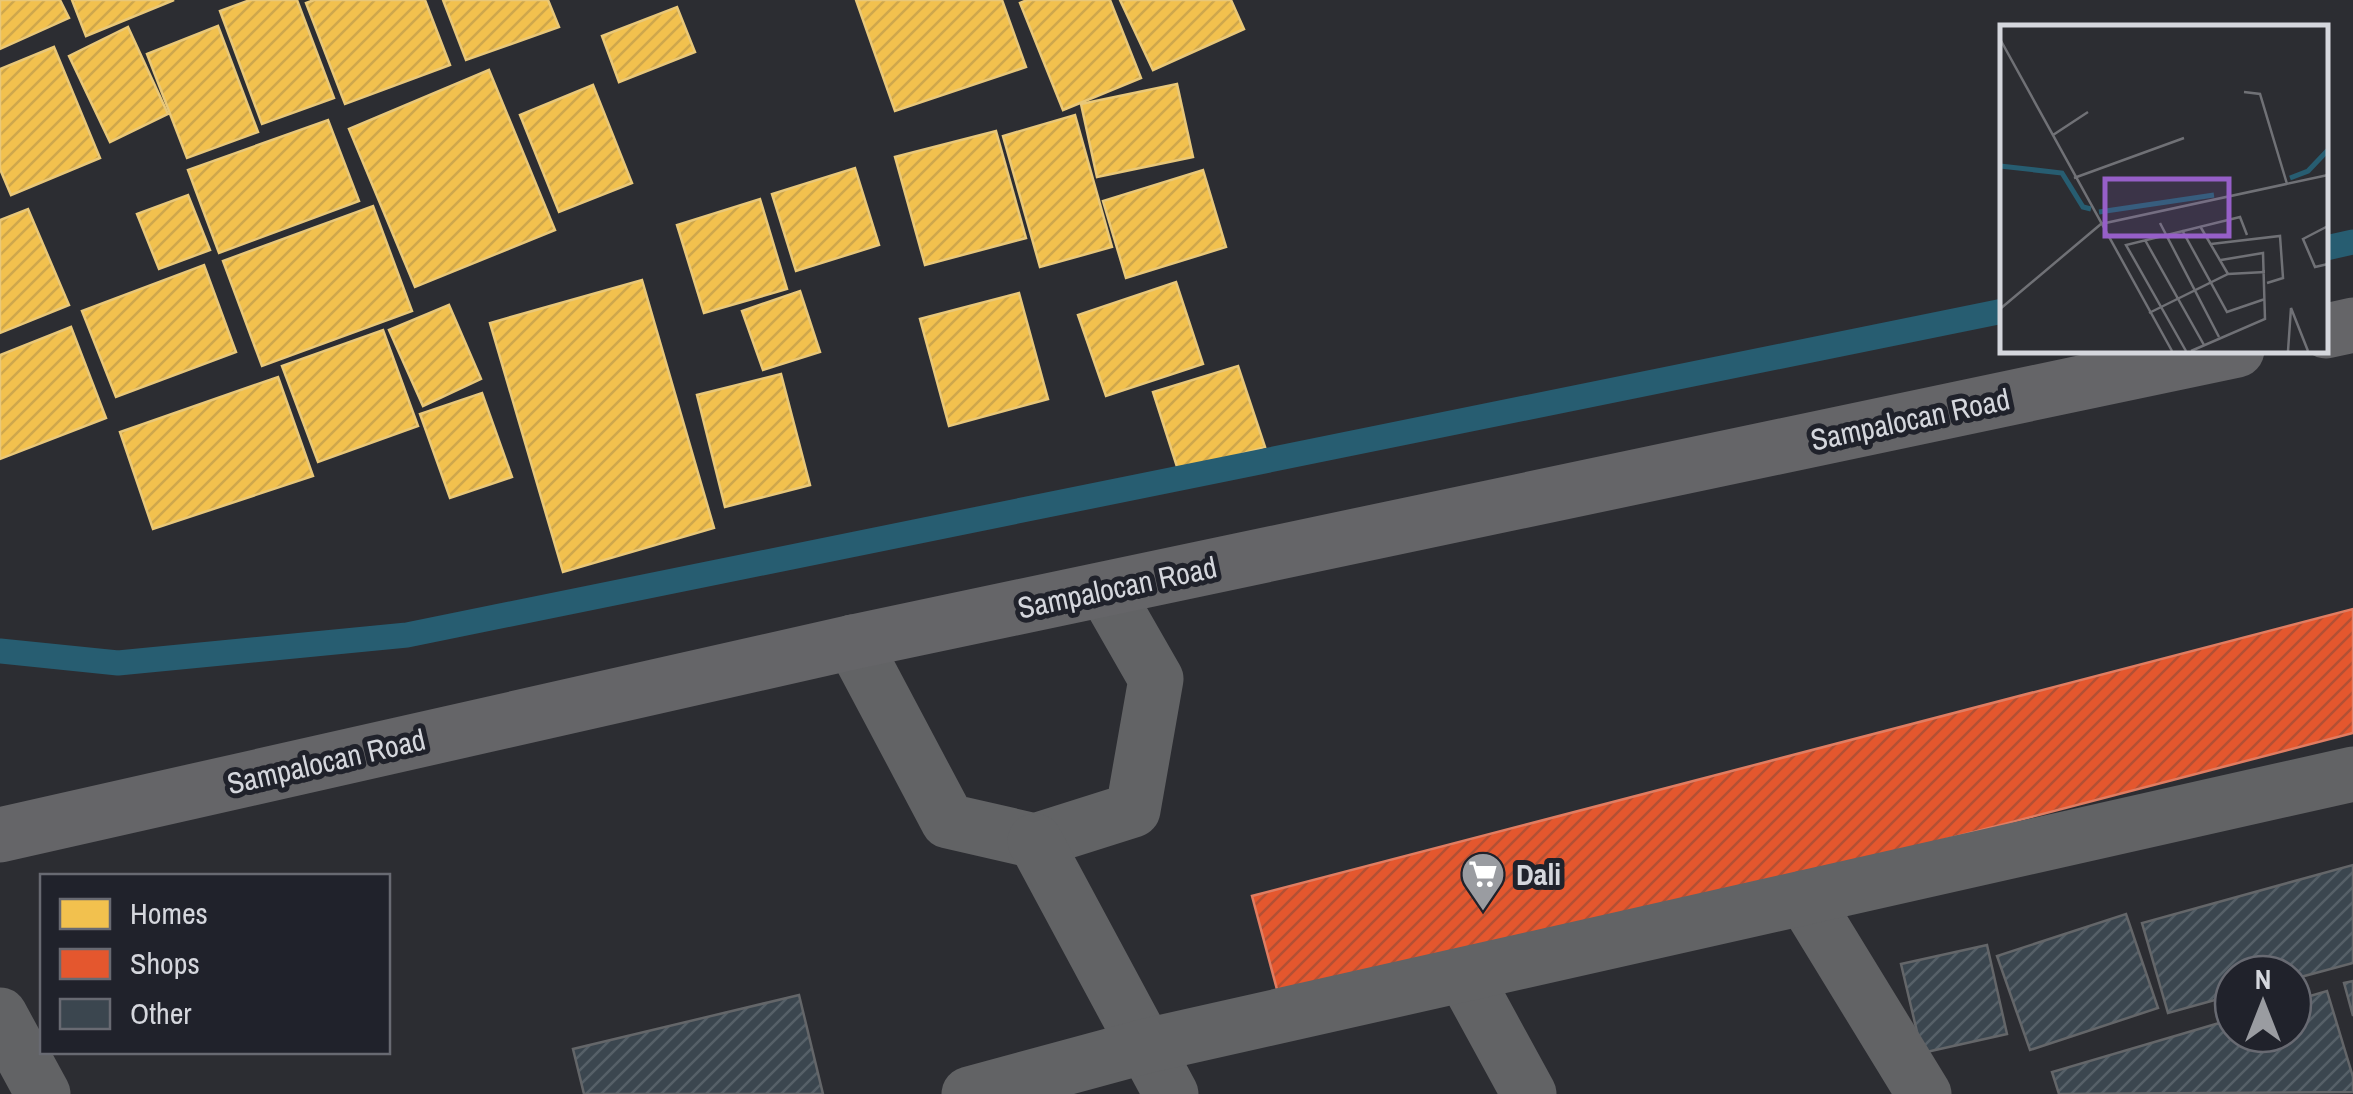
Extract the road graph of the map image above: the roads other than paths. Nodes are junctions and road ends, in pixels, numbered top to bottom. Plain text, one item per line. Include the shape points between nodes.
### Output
1 (2353, 326) edge
2 (2328, 331) edge
3 (2228, 352) edge
4 (1105, 590) junction
5 (852, 642) junction
6 (2353, 774) edge
7 (0, 836) edge
8 (1035, 842) junction
9 (1804, 898) junction
10 (1464, 975) junction
11 (0, 1016) edge
12 (1146, 1046) junction
13 (42, 1094) edge
14 (970, 1094) edge
15 (1171, 1094) edge
16 (1529, 1094) edge
17 (1924, 1094) edge

1 - 2 main road
3 - 4 main road, Sampalocan Road
4 - 5 main road, Sampalocan Road
4 - 8 street via 1156,679 1133,810
5 - 7 main road, Sampalocan Road
5 - 8 street via 948,821
6 - 9 street
8 - 12 street
9 - 10 street
9 - 17 street
10 - 12 street
10 - 16 street
11 - 13 street
12 - 14 street
12 - 15 street

